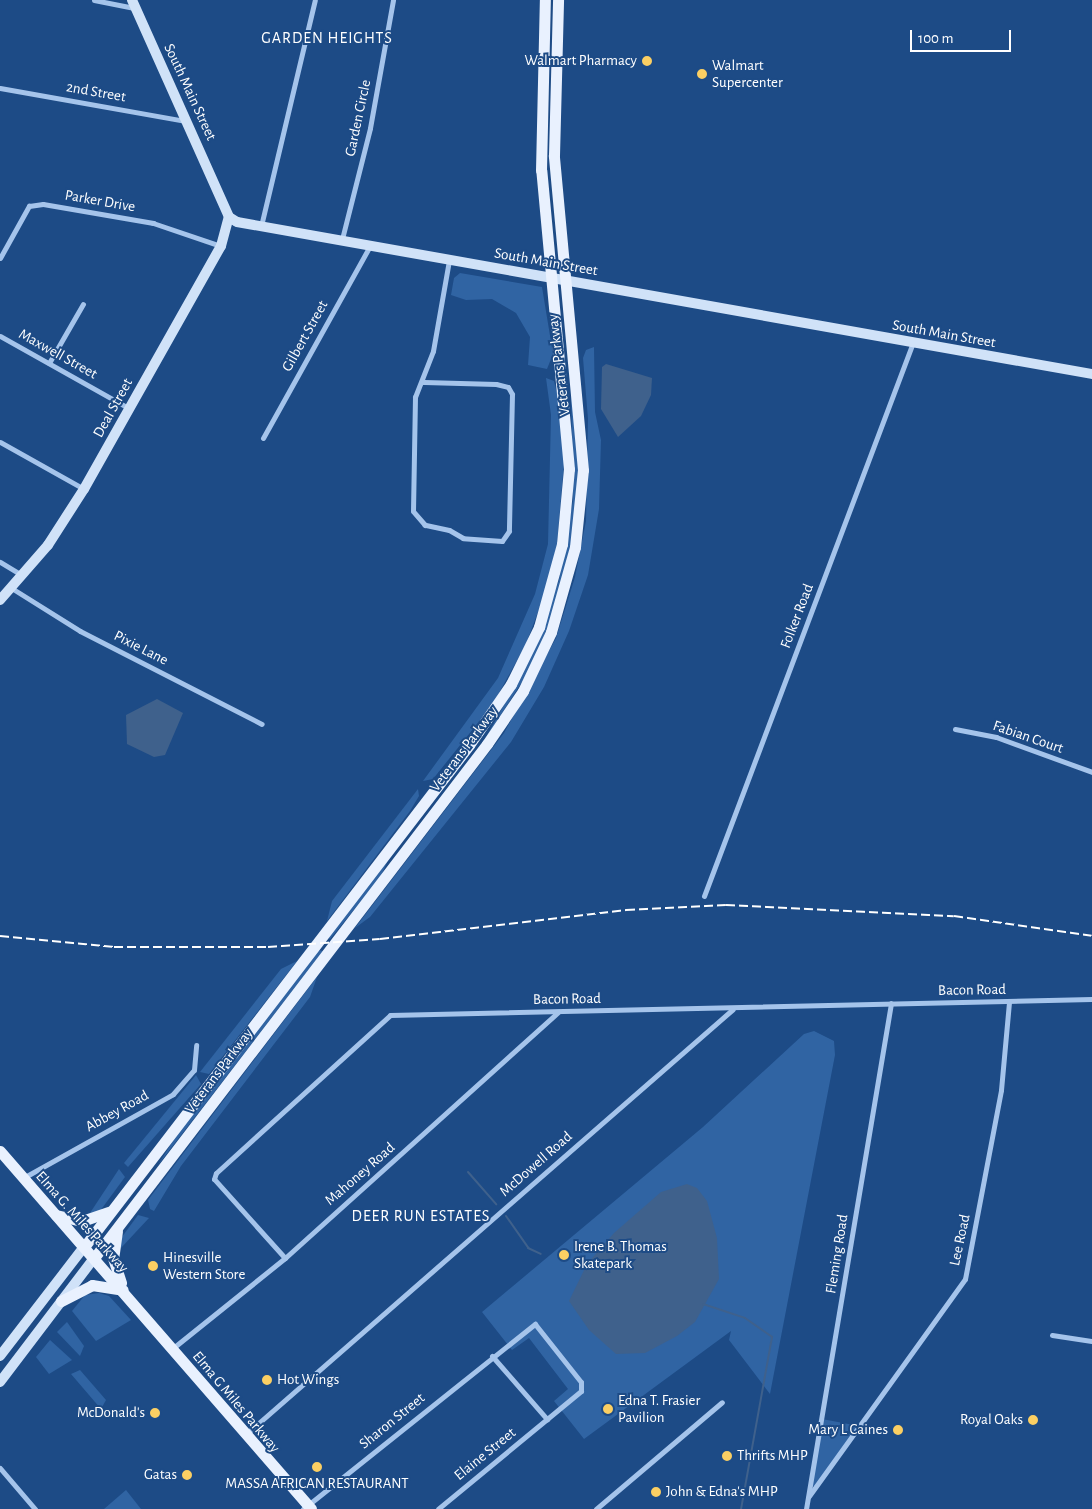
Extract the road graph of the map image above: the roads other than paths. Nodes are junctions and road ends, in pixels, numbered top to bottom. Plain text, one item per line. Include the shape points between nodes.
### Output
1 (94, 0) edge
2 (315, 0) edge
3 (393, 0) edge
4 (545, 0) edge
5 (558, 0) edge
6 (133, 4) edge
7 (0, 88) edge
8 (187, 122) junction
9 (229, 217) junction
10 (260, 226) junction
11 (342, 239) junction
12 (370, 245) junction
13 (221, 246) junction
14 (0, 258) edge
15 (450, 260) junction
16 (550, 277) junction
17 (564, 280) junction
18 (84, 304) dead end
19 (0, 336) edge
20 (912, 345) junction
21 (49, 363) junction
22 (1092, 374) edge
23 (424, 382) junction
24 (130, 409) junction
25 (263, 438) dead end
26 (0, 442) edge
27 (84, 489) junction
28 (0, 562) edge
29 (23, 575) junction
30 (13, 589) junction
31 (0, 600) edge
32 (262, 724) dead end
33 (955, 729) dead end
34 (1092, 772) edge
35 (704, 896) dead end
36 (1092, 999) edge
37 (1009, 1002) junction
38 (891, 1003) junction
39 (733, 1009) junction
40 (558, 1012) junction
41 (196, 1045) dead end
42 (0, 1151) edge
43 (22, 1178) junction
44 (110, 1212) junction
45 (56, 1215) junction
46 (119, 1226) junction
47 (84, 1246) junction
48 (94, 1258) junction
49 (285, 1258) junction
50 (123, 1290) junction
51 (61, 1301) junction
52 (142, 1312) joint
53 (1052, 1336) dead end
54 (1092, 1342) edge
55 (172, 1349) junction
56 (0, 1356) edge
57 (492, 1356) junction
58 (0, 1382) edge
59 (722, 1402) dead end
60 (547, 1419) junction
61 (243, 1437) junction
62 (0, 1468) edge
63 (809, 1496) junction
64 (307, 1508) edge
65 (35, 1509) edge
66 (438, 1509) edge
67 (596, 1509) edge
68 (806, 1509) edge

1 - 6 street
2 - 10 street
3 - 11 street, Garden Circle via 370,128
4 - 16 main road, Veterans Parkway via 540,132
5 - 17 main road, Veterans Parkway via 553,114
6 - 8 street, South Main Street
7 - 8 street, 2nd Street
8 - 9 street, South Main Street
9 - 10 street, South Main Street
9 - 13 street, Deal Street
10 - 11 street, South Main Street
11 - 12 street, South Main Street
12 - 15 street, South Main Street
12 - 25 street, Gilbert Street
13 - 14 street, Parker Drive via 153,223 43,204 30,206
13 - 24 street, Deal Street
15 - 16 street, South Main Street
15 - 23 street
16 - 17 street, South Main Street
16 - 44 main road, Veterans Parkway via 568,431 569,487 558,565 527,653 469,746
17 - 20 street, South Main Street
17 - 46 main road, Veterans Parkway via 581,421 582,488 571,568 543,652 487,744
18 - 21 street
19 - 21 street, Maxwell Street
20 - 22 street, South Main Street
20 - 35 street, Folker Road
21 - 24 street, Maxwell Street
23 - 23 street via 415,397 413,511 425,526 450,530 463,538 506,538 512,394 496,384
24 - 27 street, Deal Street
26 - 27 street
27 - 29 street, Deal Street via 48,545
28 - 29 street
29 - 30 street, Deal Street
30 - 31 street, Deal Street
30 - 32 street, Pixie Lane via 80,631
33 - 34 street, Fabian Court via 996,737
36 - 37 street, Bacon Road
37 - 38 street, Bacon Road
37 - 63 street, Lee Road via 1001,1090 965,1279
38 - 39 street, Bacon Road
38 - 63 street, Fleming Road
39 - 40 street, Bacon Road
39 - 61 street, McDowell Road
40 - 49 street, Mahoney Road
40 - 49 street, Bacon Road via 390,1015 357,1043 216,1173 214,1179
41 - 43 street, Abbey Road via 194,1070 173,1094
42 - 43 main road, Elma G. Miles Parkway
43 - 45 main road, Elma G. Miles Parkway
44 - 45 main road via 82,1221
44 - 47 main road, Veterans Parkway
45 - 47 main road, Elma G. Miles Parkway
46 - 48 main road, Veterans Parkway
46 - 50 main road via 112,1253
47 - 48 main road, Elma G. Miles Parkway
47 - 56 street, Veterans Parkway
48 - 50 main road, Elma G. Miles Parkway
48 - 51 street, Veterans Parkway
49 - 55 street, Mahoney Road
50 - 51 main road via 92,1285
50 - 52 main road, Elma G. Miles Parkway
51 - 58 street, Veterans Parkway
52 - 55 main road, Elma G Miles Parkway
53 - 54 street
55 - 61 main road, Elma G Miles Parkway
57 - 60 street
57 - 60 street, Sharon Street via 530,1326 536,1325 582,1385 577,1395
57 - 64 street, Sharon Street
59 - 67 street
60 - 66 street, Elaine Street
61 - 64 main road, Elma G Miles Parkway
62 - 65 street
63 - 68 street, Fleming Road

